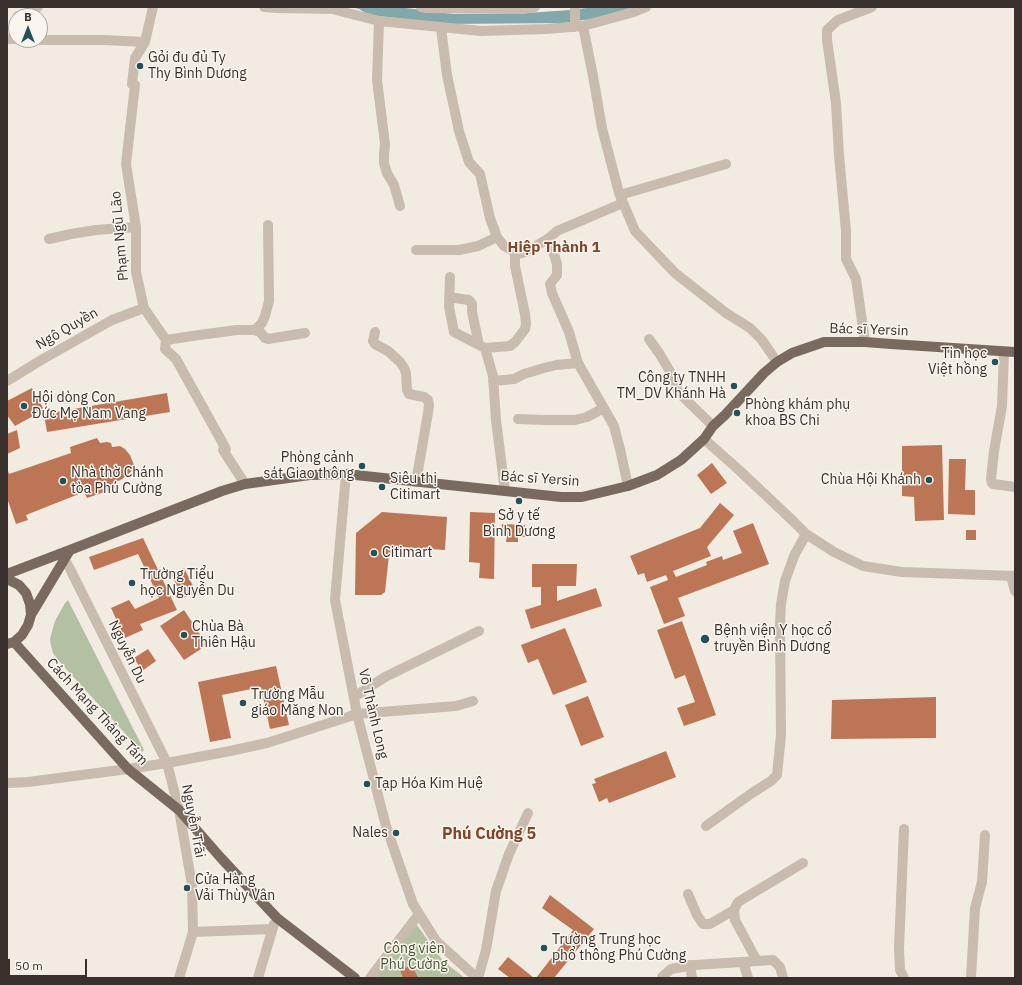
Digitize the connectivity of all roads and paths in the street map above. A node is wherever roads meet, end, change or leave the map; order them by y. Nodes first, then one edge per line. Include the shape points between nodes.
1 (153, 7) edge
2 (264, 7) edge
3 (421, 7) edge
4 (535, 7) edge
5 (575, 7) edge
6 (646, 7) edge
7 (872, 7) edge
8 (474, 8) edge
9 (379, 21) junction
10 (578, 25) junction
11 (441, 28) junction
12 (48, 40) edge
13 (145, 42) junction
14 (726, 164) dead end
15 (622, 199) junction
16 (400, 206) dead end
17 (268, 225) dead end
18 (136, 227) junction
19 (497, 237) junction
20 (549, 238) junction
21 (48, 239) dead end
22 (416, 250) dead end
23 (515, 252) junction
24 (450, 277) dead end
25 (449, 298) junction
26 (144, 308) junction
27 (255, 330) junction
28 (374, 332) dead end
29 (304, 333) dead end
30 (648, 339) dead end
31 (166, 340) junction
32 (865, 342) junction
33 (482, 346) junction
34 (1004, 352) junction
35 (1015, 352) edge
36 (777, 362) junction
37 (578, 363) junction
38 (7, 381) edge
39 (493, 381) junction
40 (604, 408) junction
41 (518, 419) dead end
42 (713, 426) junction
43 (704, 439) junction
44 (346, 474) junction
45 (416, 482) junction
46 (246, 484) junction
47 (628, 486) junction
48 (1015, 487) edge
49 (505, 491) junction
50 (806, 534) junction
51 (65, 555) junction
52 (7, 574) edge
53 (1013, 576) edge
54 (7, 579) edge
55 (1015, 591) edge
56 (31, 615) junction
57 (479, 631) dead end
58 (10, 643) edge
59 (354, 697) junction
60 (473, 701) dead end
61 (357, 714) junction
62 (167, 763) junction
63 (128, 768) junction
64 (7, 783) edge
65 (179, 810) junction
66 (528, 813) dead end
67 (706, 826) dead end
68 (904, 829) dead end
69 (985, 835) dead end
70 (802, 863) dead end
71 (688, 894) dead end
72 (734, 910) junction
73 (419, 914) junction
74 (277, 918) junction
75 (272, 929) junction
76 (193, 932) junction
77 (757, 961) junction
78 (743, 962) junction
79 (690, 965) junction
80 (662, 977) dead end
81 (179, 978) edge
82 (258, 978) edge
83 (355, 978) edge
84 (370, 978) edge
85 (477, 978) edge
86 (692, 978) edge
87 (748, 978) edge
88 (783, 978) edge
89 (904, 978) edge
90 (971, 978) edge

1 - 13 street, Phạm Ngũ Lão
2 - 9 street via 332,9
3 - 8 street
4 - 8 street
5 - 10 street
6 - 10 street
7 - 32 street via 838,20 828,30 836,103 846,259 856,279
9 - 11 street
9 - 16 street via 377,80 385,144 384,163
10 - 11 street via 546,29 481,31
10 - 15 street via 593,76 602,128
11 - 19 street via 447,75 459,132 469,162 480,174
12 - 13 street
13 - 18 street, Phạm Ngũ Lão via 135,58 132,84 135,85 126,164
14 - 15 street
15 - 20 street via 557,231
15 - 36 street via 635,230 674,273 750,328
17 - 27 street via 269,301 262,323
18 - 21 street via 96,230
18 - 26 street, Phạm Ngũ Lão via 136,272
19 - 22 street via 478,246 459,250
19 - 23 street via 504,246
20 - 23 street via 526,252
20 - 37 street via 557,264 557,275 550,284 552,293 569,332
23 - 33 street via 515,266 526,324 510,346
24 - 25 street
25 - 33 street via 454,332
25 - 33 street via 469,300 472,304
26 - 31 street, Phạm Ngũ Lão
26 - 38 street, Ngô Quyền via 112,320
27 - 29 street via 268,339
27 - 31 street via 237,330
28 - 45 street via 375,344 388,351 404,368 407,390 410,394 428,400
30 - 42 street via 674,378 678,392
31 - 46 street, Phạm Ngũ Lão via 165,349 176,359 226,449 223,450
32 - 34 main road, Bác sĩ Yersin
32 - 36 main road, Bác sĩ Yersin via 824,342 792,352
33 - 39 street
34 - 35 main road, Bác sĩ Yersin
34 - 48 street via 1002,406 991,479 993,484
36 - 42 main road, Bác sĩ Yersin
37 - 39 street via 550,366 514,379
37 - 40 street
39 - 49 street
40 - 41 street via 575,420
40 - 47 street via 614,426
42 - 43 main road, Bác sĩ Yersin
43 - 47 main road, Bác sĩ Yersin via 681,460 657,475
43 - 50 street
44 - 45 main road, Bác sĩ Yersin
44 - 46 main road, Bác sĩ Yersin via 310,475
44 - 59 street, Võ Thành Long via 335,600
45 - 49 main road, Bác sĩ Yersin
46 - 51 main road, Bác sĩ Yersin via 222,491
47 - 49 main road, Bác sĩ Yersin via 582,497
50 - 53 street via 863,566 902,572
50 - 67 street via 785,581 781,604 781,735 777,775
51 - 52 main road, Bác sĩ Yersin
51 - 56 main road
51 - 62 street, Nguyễn Du
53 - 55 street
54 - 56 main road via 19,585 26,593
56 - 58 main road via 22,635
57 - 59 street via 385,677
58 - 63 main road, Cách Mạng Tháng Tám
59 - 61 street, Võ Thành Long
60 - 61 street via 456,706
61 - 62 street via 267,743
61 - 73 street, Võ Thành Long via 386,826 413,904
62 - 63 street
62 - 65 street, Nguyễn Trãi
63 - 64 street
63 - 65 main road, Cách Mạng Tháng Tám
65 - 74 main road, Cách Mạng Tháng Tám
65 - 76 street, Nguyễn Trãi via 192,885
66 - 85 street via 509,854 496,891 486,950
68 - 89 street via 899,948 900,970
69 - 90 street via 982,882 975,908
70 - 72 street via 738,902
71 - 72 street via 703,924 710,924
72 - 77 street via 735,920
73 - 84 street
73 - 85 street, Võ Thành Long via 436,941
74 - 75 street
74 - 83 main road, Cách Mạng Tháng Tám
75 - 76 street
75 - 82 street
76 - 81 street, Nguyễn Trãi
77 - 78 street
77 - 88 street via 773,960 780,967
78 - 79 street
78 - 87 street
79 - 80 street via 671,969
79 - 86 street

